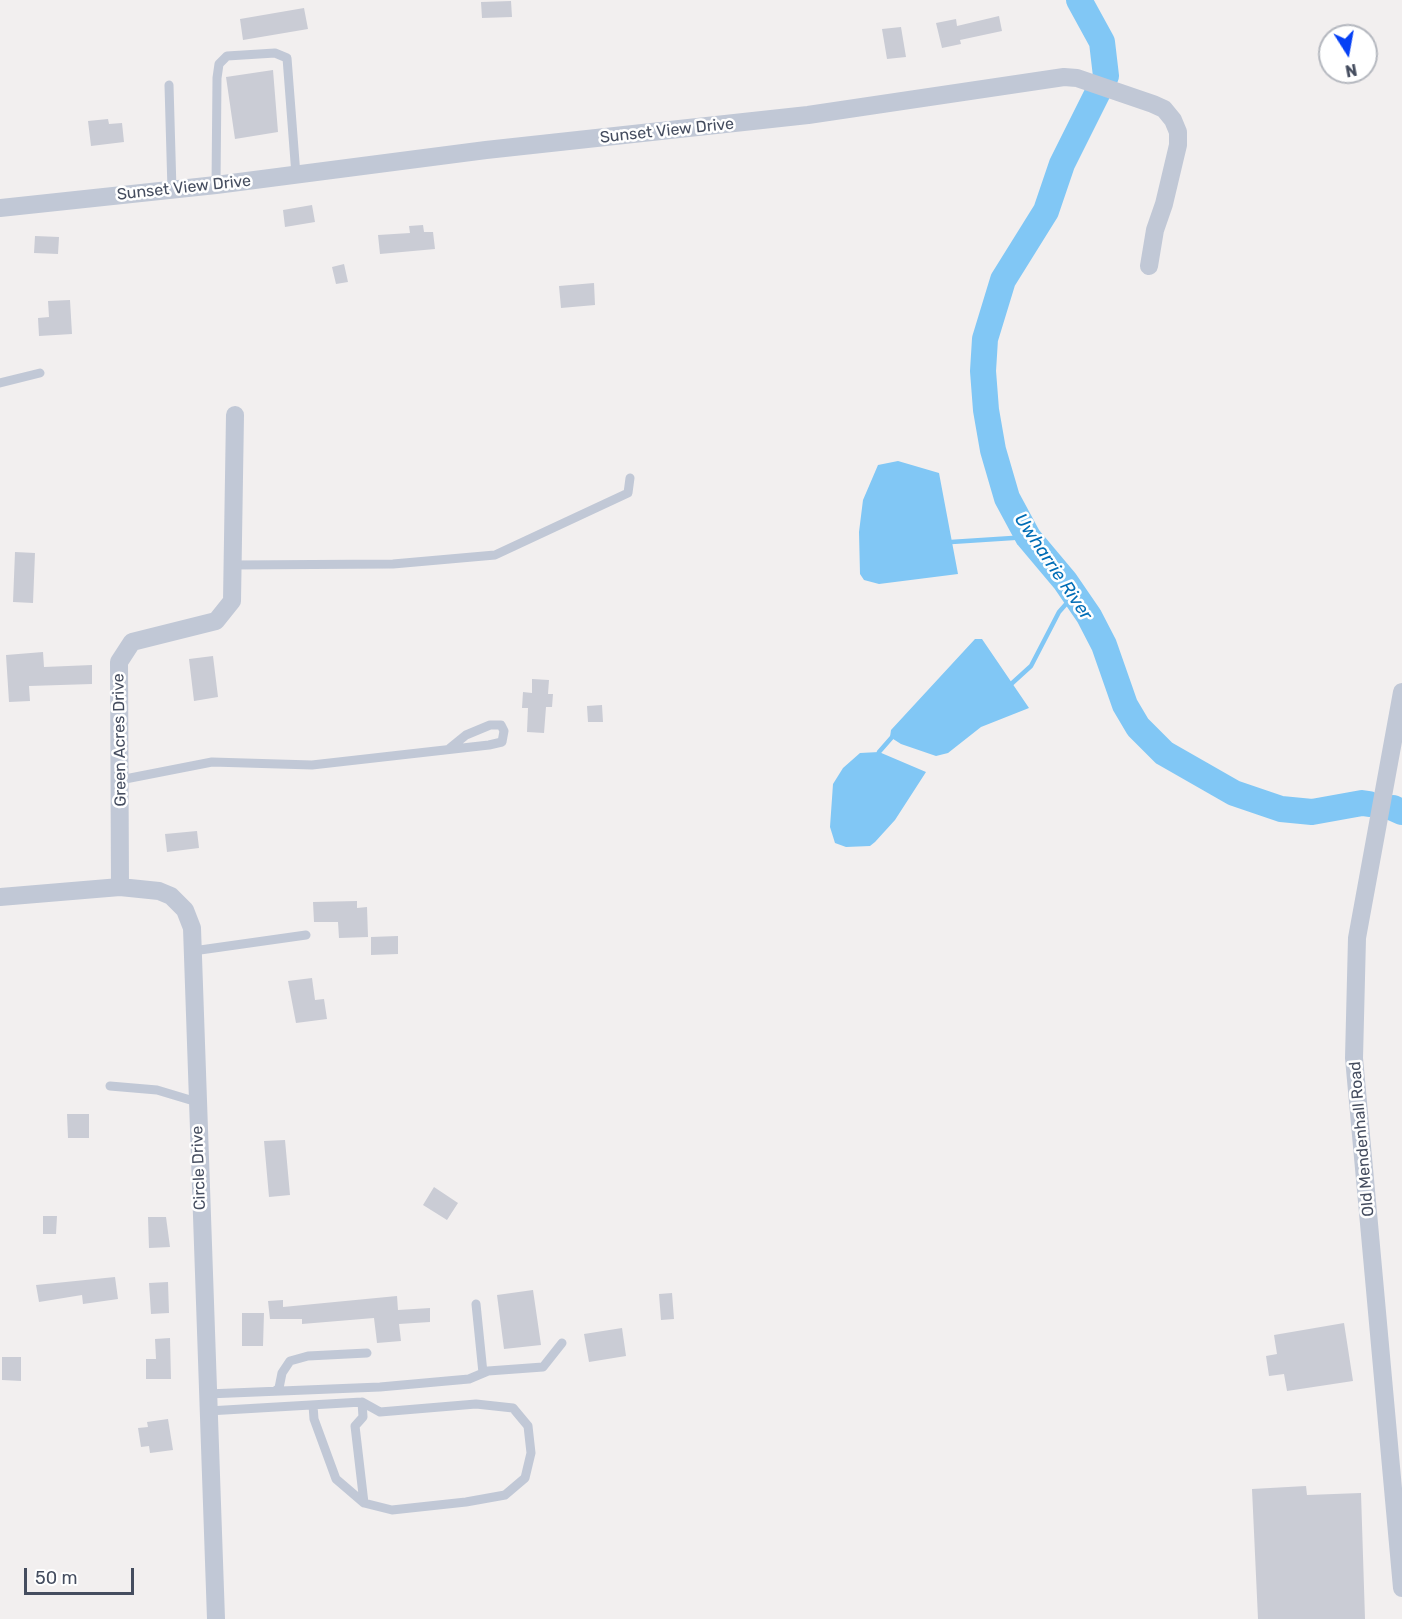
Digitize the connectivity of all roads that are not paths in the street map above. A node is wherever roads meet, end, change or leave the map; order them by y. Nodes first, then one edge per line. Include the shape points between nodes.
1 (169, 85) dead end
2 (296, 175) junction
3 (216, 185) junction
4 (172, 190) junction
5 (0, 208) edge
6 (1149, 266) dead end
7 (40, 373) dead end
8 (0, 383) edge
9 (235, 415) dead end
10 (630, 478) dead end
11 (232, 565) junction
12 (1402, 692) edge
13 (450, 748) junction
14 (120, 780) junction
15 (120, 887) junction
16 (0, 897) edge
17 (306, 935) dead end
18 (193, 951) junction
19 (110, 1086) dead end
20 (197, 1102) junction
21 (476, 1304) dead end
22 (562, 1343) dead end
23 (367, 1353) dead end
24 (483, 1373) junction
25 (275, 1391) junction
26 (207, 1402) junction
27 (362, 1402) junction
28 (313, 1405) junction
29 (364, 1503) junction
30 (1402, 1588) edge
31 (216, 1619) edge

1 - 4 lane
2 - 3 street, Sunset View Drive
2 - 3 lane via 287,58 275,53 227,56 219,64 217,78
2 - 6 street, Sunset View Drive via 874,107 1064,77 1112,89 1164,109 1178,132
3 - 4 street, Sunset View Drive
4 - 5 street, Sunset View Drive
7 - 8 lane
9 - 11 street, Green Acres Drive
10 - 11 lane via 628,493 495,555 393,564
11 - 14 street, Green Acres Drive via 232,602 216,621 132,642 119,662
12 - 30 street, Old Mendenhall Road via 1357,938 1354,1058
13 - 13 lane via 502,742 504,731 501,724 490,725 466,735
13 - 14 lane via 312,765 212,762
14 - 15 street, Green Acres Drive
15 - 16 street, Circle Drive
15 - 18 street, Circle Drive via 171,896 185,910 192,928
17 - 18 lane
18 - 20 street, Circle Drive
19 - 20 lane via 157,1090
20 - 26 street, Circle Drive
21 - 24 lane
22 - 24 lane via 543,1367
23 - 25 lane via 308,1356 290,1361
24 - 25 lane via 469,1379 380,1387
25 - 26 lane
26 - 28 lane
26 - 31 street, Circle Drive
27 - 28 lane
27 - 29 lane via 363,1417 355,1426
27 - 29 lane via 380,1412 477,1404 513,1408 528,1426 531,1453 525,1478 505,1495 392,1510
28 - 29 lane via 314,1419 336,1479

